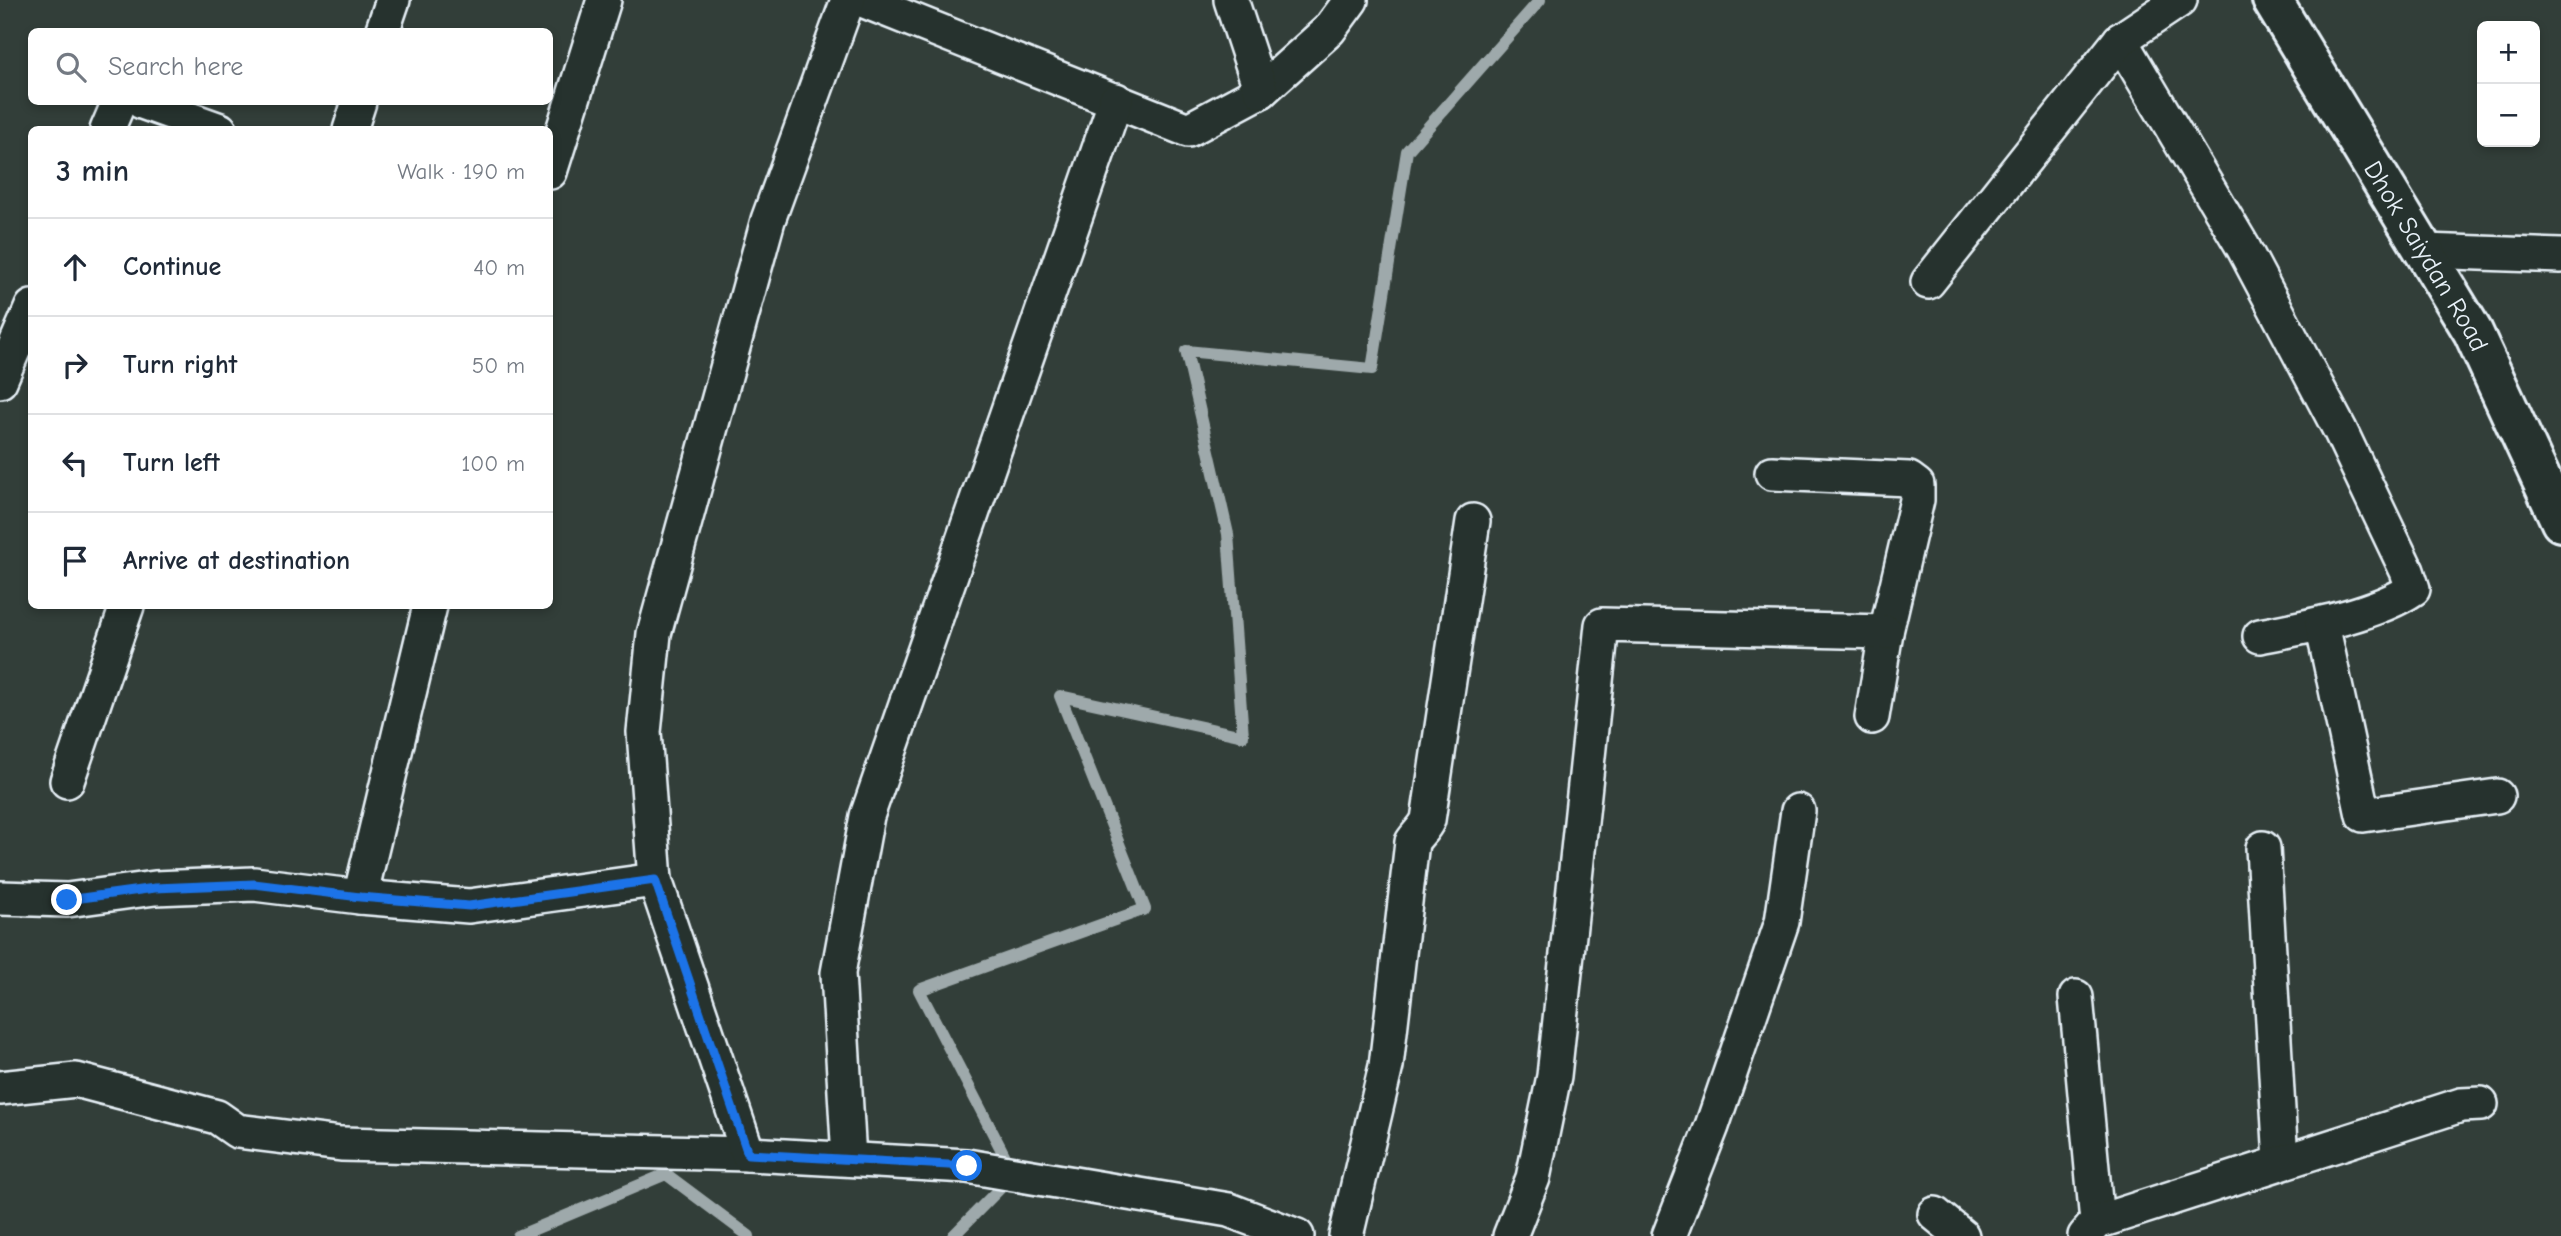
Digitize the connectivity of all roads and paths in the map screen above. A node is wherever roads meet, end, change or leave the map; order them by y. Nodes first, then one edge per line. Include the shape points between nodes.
1 (393, 0) edge
2 (604, 0) edge
3 (848, 0) edge
4 (862, 0) edge
5 (1231, 0) edge
6 (1351, 0) edge
7 (2180, 0) edge
8 (2272, 0) edge
9 (383, 28) edge
10 (2120, 40) junction
11 (1261, 91) junction
12 (1116, 100) junction
13 (118, 105) edge
14 (150, 105) edge
15 (358, 105) edge
16 (109, 126) edge
17 (209, 126) edge
18 (351, 126) edge
19 (553, 162) edge
20 (2424, 251) junction
21 (2561, 256) edge
22 (1928, 282) dead end
23 (28, 316) edge
24 (0, 381) edge
25 (1772, 473) dead end
26 (1473, 521) dead end
27 (2561, 522) edge
28 (126, 609) edge
29 (429, 609) edge
30 (2322, 624) junction
31 (1886, 632) junction
32 (2260, 636) dead end
33 (1872, 717) dead end
34 (67, 781) dead end
35 (2497, 796) dead end
36 (1798, 811) dead end
37 (2263, 848) dead end
38 (655, 880) junction
39 (360, 897) junction
40 (0, 898) edge
41 (2076, 998) dead end
42 (0, 1088) edge
43 (2481, 1104) dead end
44 (748, 1154) junction
45 (849, 1159) junction
46 (2281, 1162) junction
47 (1935, 1214) dead end
48 (2091, 1229) edge
49 (1297, 1236) edge
50 (1346, 1236) edge
51 (1510, 1236) edge
52 (1669, 1236) edge
53 (1962, 1236) edge

1 - 9 street
2 - 19 street
3 - 38 street via 768,220 654,634 644,732
4 - 12 street
5 - 11 street
6 - 11 street via 1329,30
7 - 10 street
8 - 20 street, Dhok Saiydan Road
10 - 22 street
10 - 30 street via 2243,247 2340,430 2407,571 2413,589 2399,598
11 - 12 street via 1188,130
12 - 45 street via 867,816 838,973
13 - 16 street
14 - 17 street
15 - 18 street
20 - 21 street
20 - 27 street, Dhok Saiydan Road via 2473,332
23 - 24 street
25 - 31 street via 1909,479 1917,485
26 - 50 street via 1428,820 1412,842 1386,1066
28 - 34 street
29 - 39 street
30 - 32 street
30 - 35 street via 2363,816
31 - 33 street
31 - 51 street via 1602,625 1554,1076 1533,1178
36 - 52 street via 1782,922
37 - 46 street
38 - 39 street via 469,906
38 - 44 street
39 - 40 street via 254,884 155,888 67,900
41 - 48 street
42 - 44 street via 76,1080 217,1117 237,1132 341,1144
43 - 46 street via 2461,1105
44 - 45 street
45 - 49 street via 967,1166 1063,1181 1229,1210
46 - 48 street
47 - 53 street

